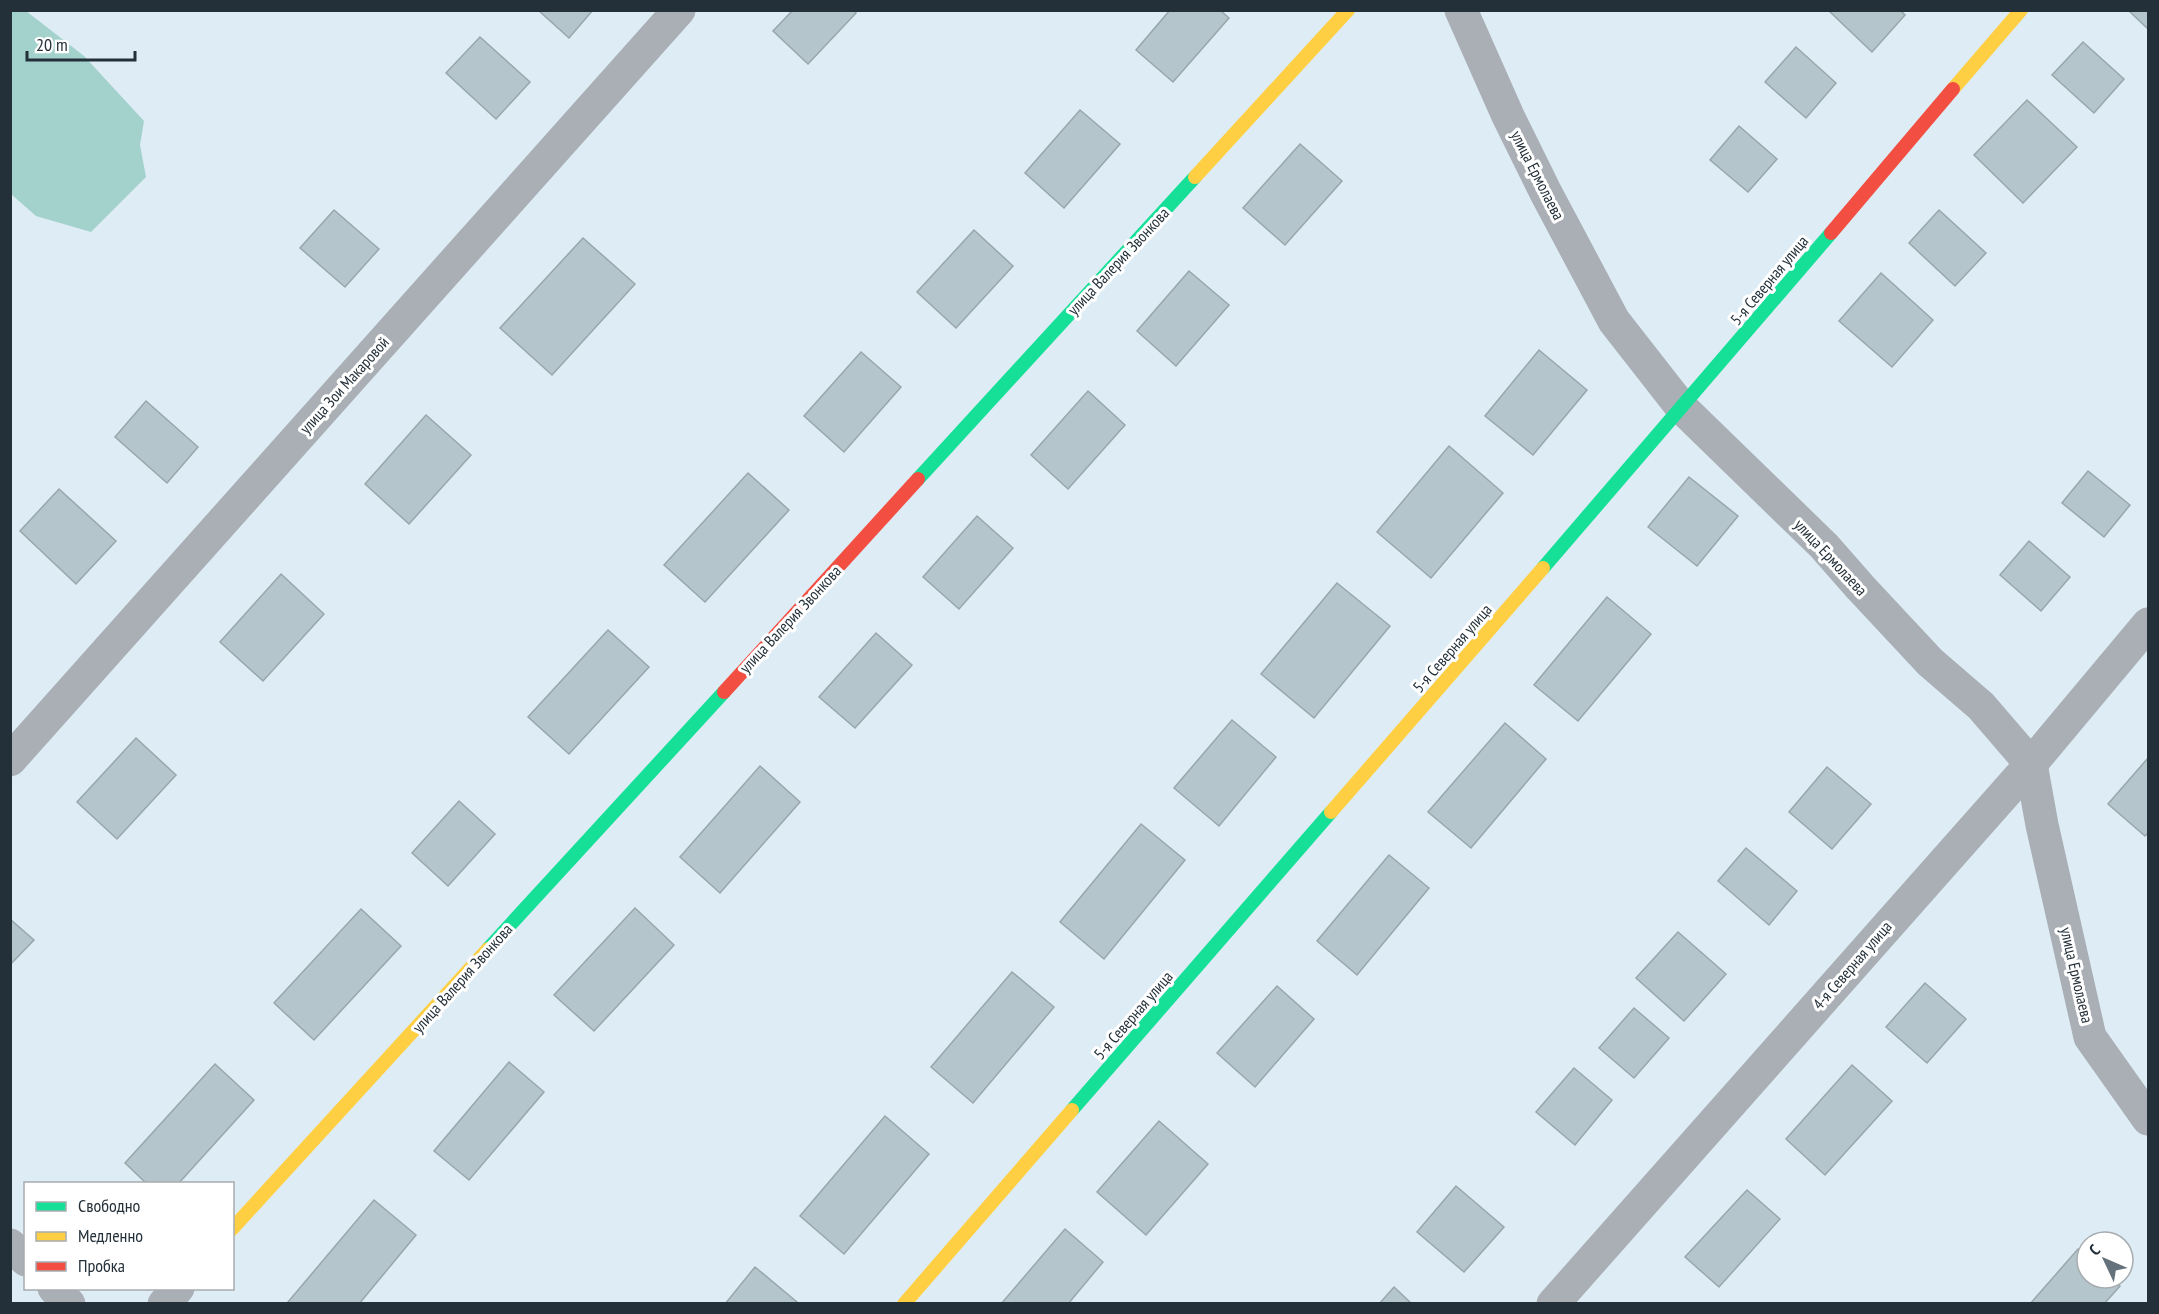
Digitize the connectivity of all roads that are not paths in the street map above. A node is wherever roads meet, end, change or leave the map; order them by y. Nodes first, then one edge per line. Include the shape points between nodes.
1 (679, 10) edge
2 (1348, 10) edge
3 (1461, 10) edge
4 (2021, 10) edge
5 (1682, 408) junction
6 (2148, 624) edge
7 (10, 759) edge
8 (2031, 764) junction
9 (2148, 1119) edge
10 (234, 1227) edge
11 (10, 1245) edge
12 (24, 1258) edge
13 (56, 1290) edge
14 (176, 1290) edge
15 (69, 1304) edge
16 (164, 1304) edge
17 (904, 1304) edge
18 (1553, 1304) edge

1 - 7 street, улица Зои Макаровой
2 - 10 street, улица Валерия Звонкова
3 - 5 street, улица Ермолаева via 1508,116 1614,321
4 - 5 street, 5-я Северная улица
5 - 8 street, улица Ермолаева via 1824,546 1930,662 1981,706
5 - 17 street, 5-я Северная улица
6 - 8 street, 4-я Северная улица
8 - 9 street, улица Ермолаева via 2090,1037
8 - 18 street, 4-я Северная улица
11 - 12 street
13 - 15 street
14 - 16 street

